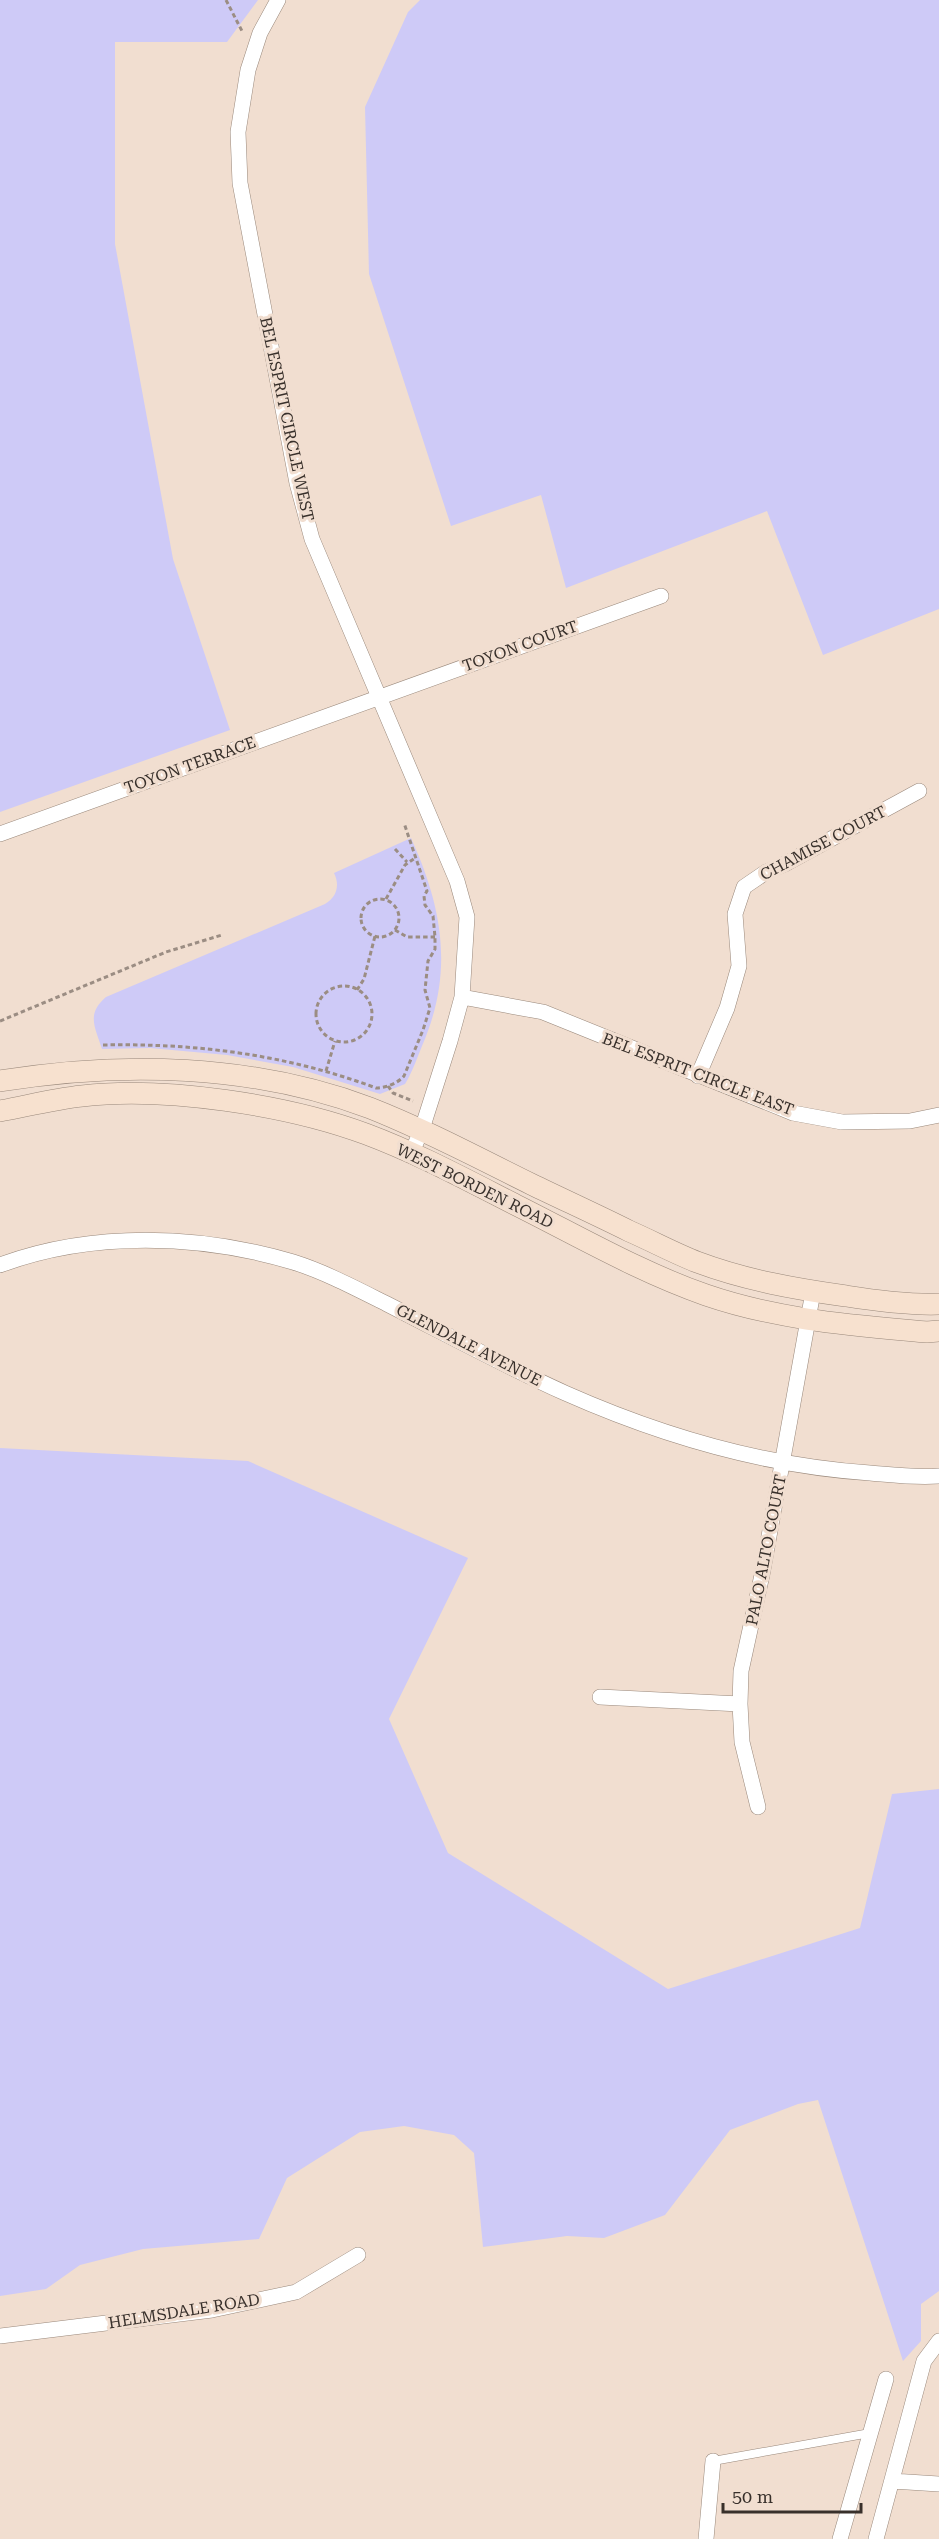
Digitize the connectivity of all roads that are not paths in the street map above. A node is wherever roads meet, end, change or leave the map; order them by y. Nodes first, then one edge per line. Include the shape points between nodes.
1 (278, 0) edge
2 (661, 596) dead end
3 (379, 696) junction
4 (919, 791) dead end
5 (0, 834) edge
6 (462, 997) junction
7 (699, 1076) junction
8 (0, 1081) edge
9 (0, 1112) edge
10 (939, 1115) edge
11 (422, 1129) junction
12 (411, 1154) junction
13 (0, 1265) edge
14 (813, 1292) junction
15 (939, 1304) edge
16 (808, 1321) junction
17 (939, 1331) edge
18 (782, 1464) junction
19 (939, 1476) edge
20 (600, 1697) dead end
21 (740, 1704) junction
22 (758, 1808) dead end
23 (358, 2254) dead end
24 (0, 2336) edge
25 (939, 2341) edge
26 (886, 2379) dead end
27 (870, 2433) junction
28 (713, 2461) joint
29 (892, 2481) junction
30 (939, 2484) edge
31 (706, 2539) edge
32 (840, 2539) edge
33 (876, 2539) edge

1 - 3 street, BEL ESPRIT CIRCLE WEST via 258,38 248,70 238,132 240,183 312,539
2 - 3 street, TOYON COURT
3 - 5 street, TOYON TERRACE
3 - 6 street, BEL ESPRIT CIRCLE WEST via 457,881 467,917
4 - 7 street, CHAMISE COURT via 744,887 735,914 740,966
6 - 7 street, BEL ESPRIT CIRCLE EAST via 543,1012
6 - 11 street, BEL ESPRIT CIRCLE WEST
7 - 10 street, BEL ESPRIT CIRCLE EAST via 793,1113 842,1122 910,1121
8 - 11 main road, WEST BORDEN ROAD via 105,1068 164,1068 235,1076 329,1095
9 - 12 main road, WEST BORDEN ROAD via 82,1096 165,1095 320,1119
11 - 12 street, BEL ESPRIT CIRCLE WEST
11 - 14 main road, WEST BORDEN ROAD via 695,1261 734,1275
12 - 16 main road, WEST BORDEN ROAD via 705,1295
13 - 18 street, GLENDALE AVENUE via 43,1253 127,1240 185,1241 294,1262 630,1421
14 - 15 main road, WEST BORDEN ROAD via 911,1305
14 - 16 street, PALO ALTO COURT
16 - 17 main road, WEST BORDEN ROAD
16 - 18 street, PALO ALTO COURT
18 - 19 street, GLENDALE AVENUE via 832,1471
18 - 21 street, PALO ALTO COURT via 741,1671
20 - 21 street
21 - 22 street, PALO ALTO COURT via 742,1742
23 - 24 street, HELMSDALE ROAD via 296,2292 212,2310
25 - 29 street via 924,2361
26 - 27 street
27 - 28 lane
27 - 32 street
28 - 31 street
29 - 30 street
29 - 33 street

